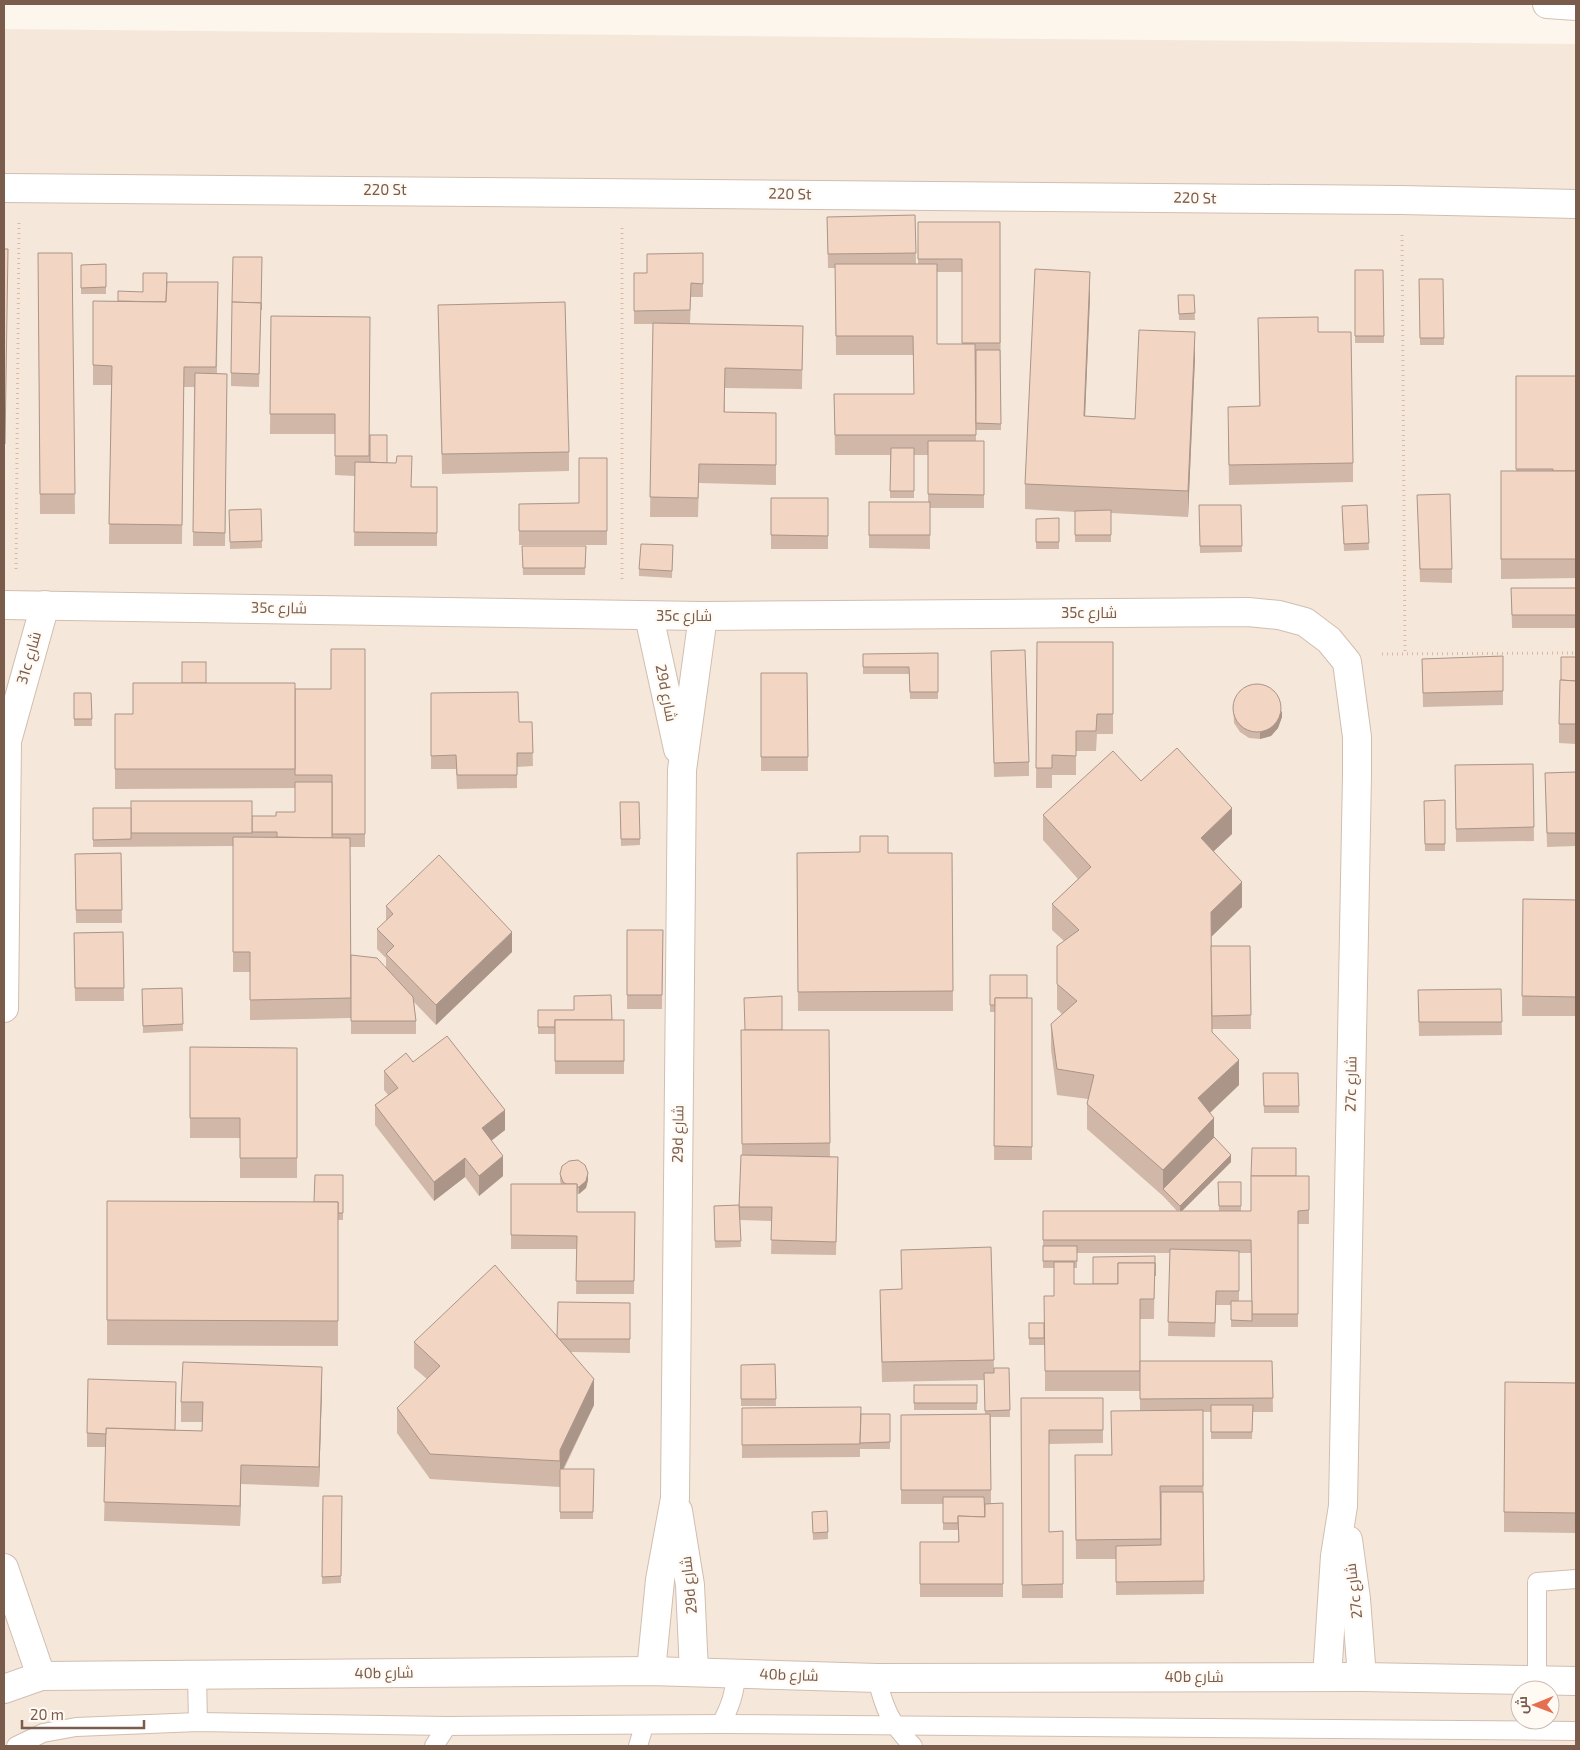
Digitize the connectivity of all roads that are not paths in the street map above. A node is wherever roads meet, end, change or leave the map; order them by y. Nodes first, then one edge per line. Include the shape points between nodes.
1 (1547, 4) edge
2 (1576, 6) edge
3 (12, 188) edge
4 (1576, 204) edge
5 (10, 605) edge
6 (45, 605) junction
7 (649, 616) junction
8 (703, 616) junction
9 (1347, 662) joint
10 (5, 734) edge
11 (682, 770) junction
12 (4, 1008) edge
13 (675, 1498) junction
14 (1343, 1506) junction
15 (4, 1568) edge
16 (1576, 1579) edge
17 (651, 1671) junction
18 (694, 1672) junction
19 (736, 1674) junction
20 (41, 1676) junction
21 (197, 1676) junction
22 (1327, 1677) junction
23 (1362, 1677) junction
24 (877, 1678) junction
25 (1537, 1680) joint
26 (1560, 1681) edge
27 (1576, 1681) edge
28 (4, 1689) edge
29 (198, 1722) junction
30 (721, 1724) junction
31 (447, 1726) junction
32 (644, 1726) junction
33 (894, 1727) junction
34 (1576, 1731) edge
35 (16, 1746) edge
36 (434, 1746) edge
37 (638, 1746) edge
38 (913, 1746) edge

1 - 2 street
3 - 4 street, 220 St
5 - 6 street, 35c شارع
6 - 7 street, 35c شارع
6 - 10 street, 31c شارع
7 - 8 street, 35c شارع
7 - 11 street, 29d شارع
8 - 9 street, 35c شارع via 1248,612 1306,622 1329,640
8 - 11 street, 29d شارع
9 - 14 street, 27c شارع via 1357,737 1357,775
10 - 12 street, 31c شارع
11 - 13 street, 29d شارع
13 - 17 street, 29d شارع via 659,1588
13 - 18 street, 29d شارع via 689,1575
14 - 22 street, 27c شارع via 1335,1556
14 - 23 street, 27c شارع via 1356,1599
15 - 20 street
16 - 25 lane via 1537,1582
17 - 18 street, 40b شارع
17 - 21 street, 40b شارع
18 - 19 street, 40b شارع
19 - 24 street, 40b شارع
19 - 30 lane via 730,1708
20 - 21 street, 40b شارع
20 - 28 street, 40b شارع
21 - 29 lane
22 - 23 street, 40b شارع
22 - 24 street, 40b شارع
23 - 25 street, 40b شارع
24 - 33 lane
26 - 27 street, 40b شارع
29 - 31 lane
29 - 35 lane via 76,1727 43,1733
30 - 32 lane
30 - 33 lane
31 - 32 lane
31 - 36 lane
32 - 37 lane
33 - 34 lane
33 - 38 lane

